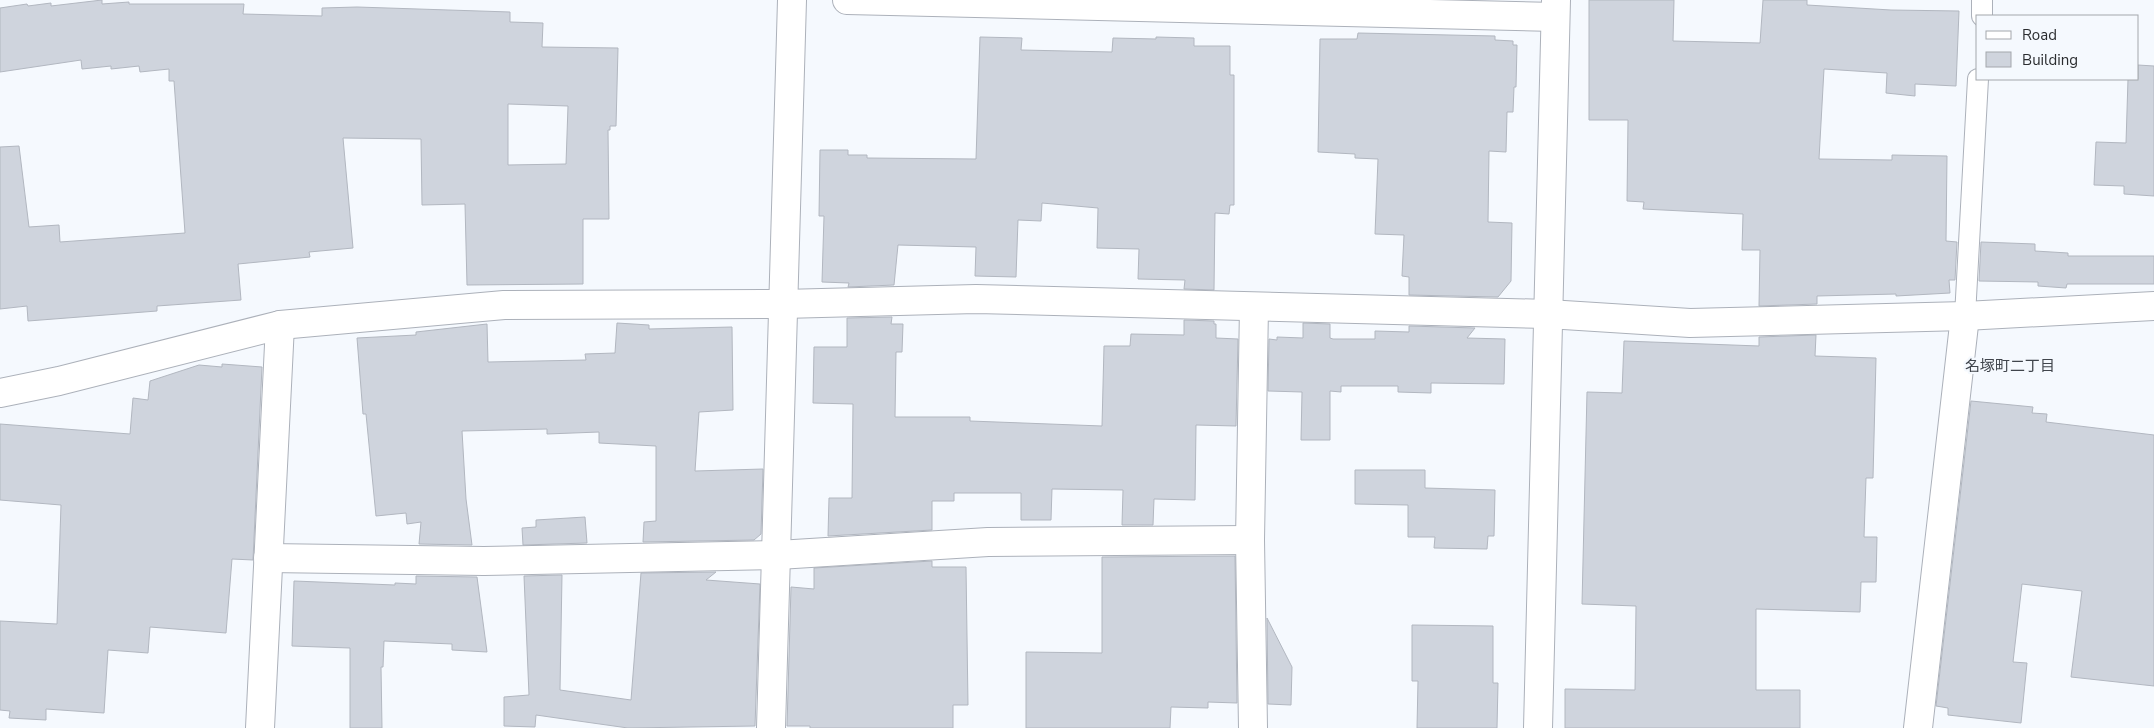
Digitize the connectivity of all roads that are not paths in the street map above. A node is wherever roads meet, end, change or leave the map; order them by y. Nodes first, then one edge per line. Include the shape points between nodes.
1 (792, 0) edge
2 (847, 0) edge
3 (1982, 0) edge
4 (1556, 9) edge
5 (1982, 15) edge
6 (1978, 80) edge
7 (783, 304) junction
8 (2154, 306) edge
9 (1254, 307) junction
10 (1548, 314) junction
11 (1965, 316) junction
12 (280, 326) junction
13 (0, 393) edge
14 (1250, 540) junction
15 (778, 555) junction
16 (268, 558) junction
17 (260, 728) edge
18 (772, 728) edge
19 (1253, 728) edge
20 (1538, 728) edge
21 (1918, 728) edge

1 - 7 street
2 - 4 street
3 - 5 lane
4 - 10 street
6 - 11 lane
7 - 9 street via 976,299
7 - 12 street via 504,305
7 - 15 street
8 - 11 street
9 - 10 street
9 - 14 street
10 - 11 street via 1690,323
10 - 20 street
11 - 21 street
12 - 13 street
12 - 16 street
14 - 15 street via 988,542
14 - 19 street
15 - 16 street via 484,560
15 - 18 street
16 - 17 street

